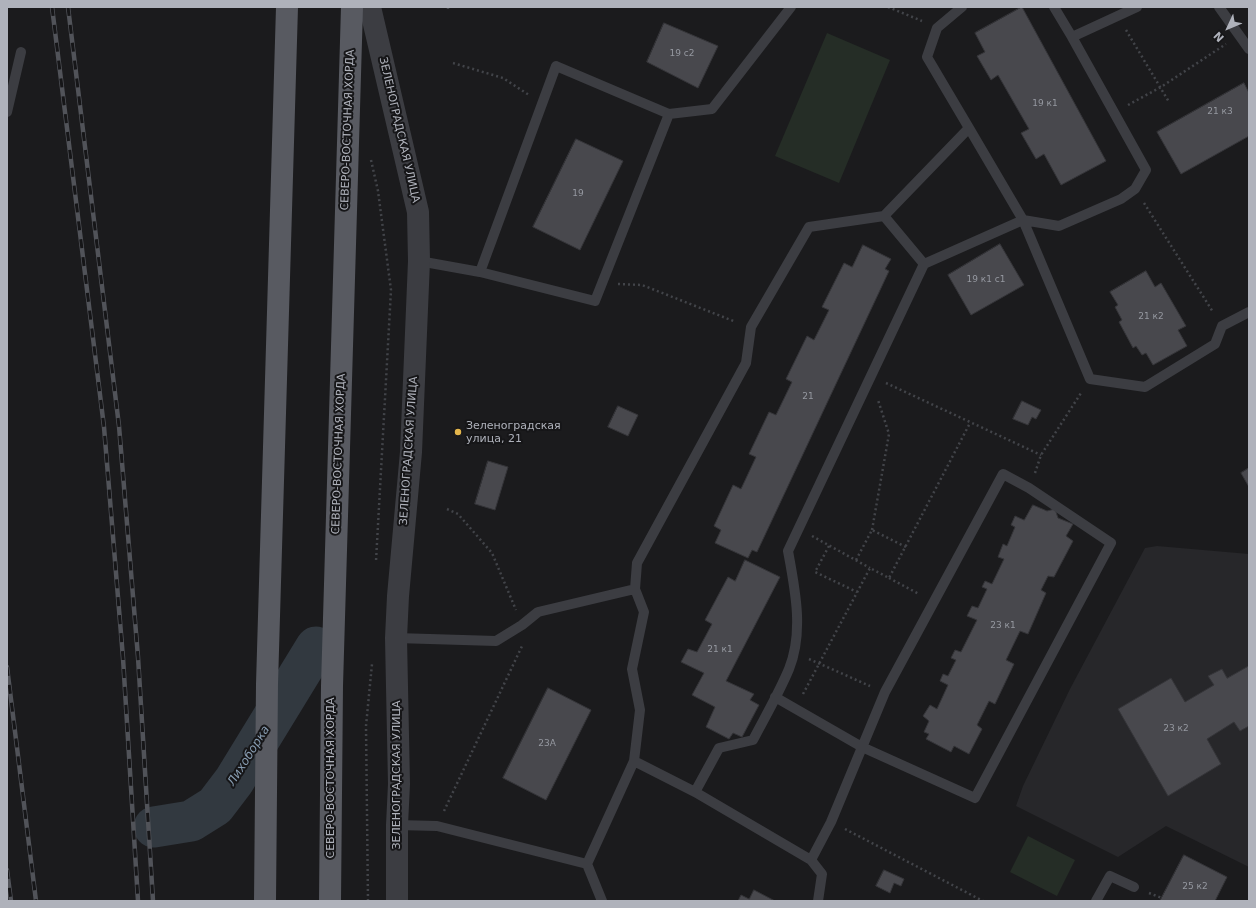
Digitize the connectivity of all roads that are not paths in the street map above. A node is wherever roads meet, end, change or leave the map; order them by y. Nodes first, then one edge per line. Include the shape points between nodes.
1 (287, 7) edge
2 (352, 7) edge
3 (370, 7) edge
4 (791, 7) edge
5 (962, 7) edge
6 (1054, 7) edge
7 (1137, 7) edge
8 (1219, 7) edge
9 (1072, 37) junction
10 (1249, 49) edge
11 (21, 52) dead end
12 (7, 112) edge
13 (669, 114) junction
14 (969, 128) junction
15 (884, 216) junction
16 (1023, 220) junction
17 (419, 261) junction
18 (924, 264) junction
19 (480, 272) junction
20 (1249, 312) edge
21 (635, 589) junction
22 (396, 638) junction
23 (775, 697) junction
24 (862, 747) junction
25 (634, 761) junction
26 (695, 792) junction
27 (396, 825) junction
28 (811, 860) junction
29 (587, 864) junction
30 (1134, 887) dead end
31 (265, 901) edge
32 (330, 901) edge
33 (396, 901) edge
34 (602, 901) edge
35 (818, 901) edge
36 (1096, 901) edge

1 - 31 main road via 267,684
2 - 32 main road, СЕВЕРО-ВОСТОЧНАЯ ХОРДА, bridge via 332,686
3 - 17 street, ЗЕЛЕНОГРАДСКАЯ УЛИЦА via 418,212
4 - 13 lane via 712,109
5 - 14 lane via 937,28 927,57
6 - 9 lane
7 - 9 lane
8 - 10 lane
9 - 16 lane via 1146,170 1135,189 1121,199 1059,226
11 - 12 lane
13 - 19 lane via 596,301
13 - 19 lane via 556,66
14 - 15 lane
14 - 16 lane
15 - 18 lane
15 - 21 lane via 809,227 751,327 746,363 637,563
16 - 18 lane
16 - 20 lane via 1090,379 1145,387 1215,344 1222,326
17 - 19 lane
17 - 22 street, ЗЕЛЕНОГРАДСКАЯ УЛИЦА via 411,452
18 - 23 lane via 788,551 796,595 796,642 789,668
21 - 22 lane via 538,612 496,641
21 - 25 lane via 644,612 632,669 640,710
22 - 27 street, ЗЕЛЕНОГРАДСКАЯ УЛИЦА via 399,784
23 - 24 lane
23 - 26 lane via 753,740 719,748
24 - 24 lane via 975,798 1111,543 1030,488 1003,474 885,692
24 - 28 lane
25 - 26 lane
25 - 29 lane
26 - 28 lane
27 - 29 lane via 436,826
27 - 33 street, ЗЕЛЕНОГРАДСКАЯ УЛИЦА
28 - 35 lane via 822,874
29 - 34 lane
30 - 36 lane via 1110,876

